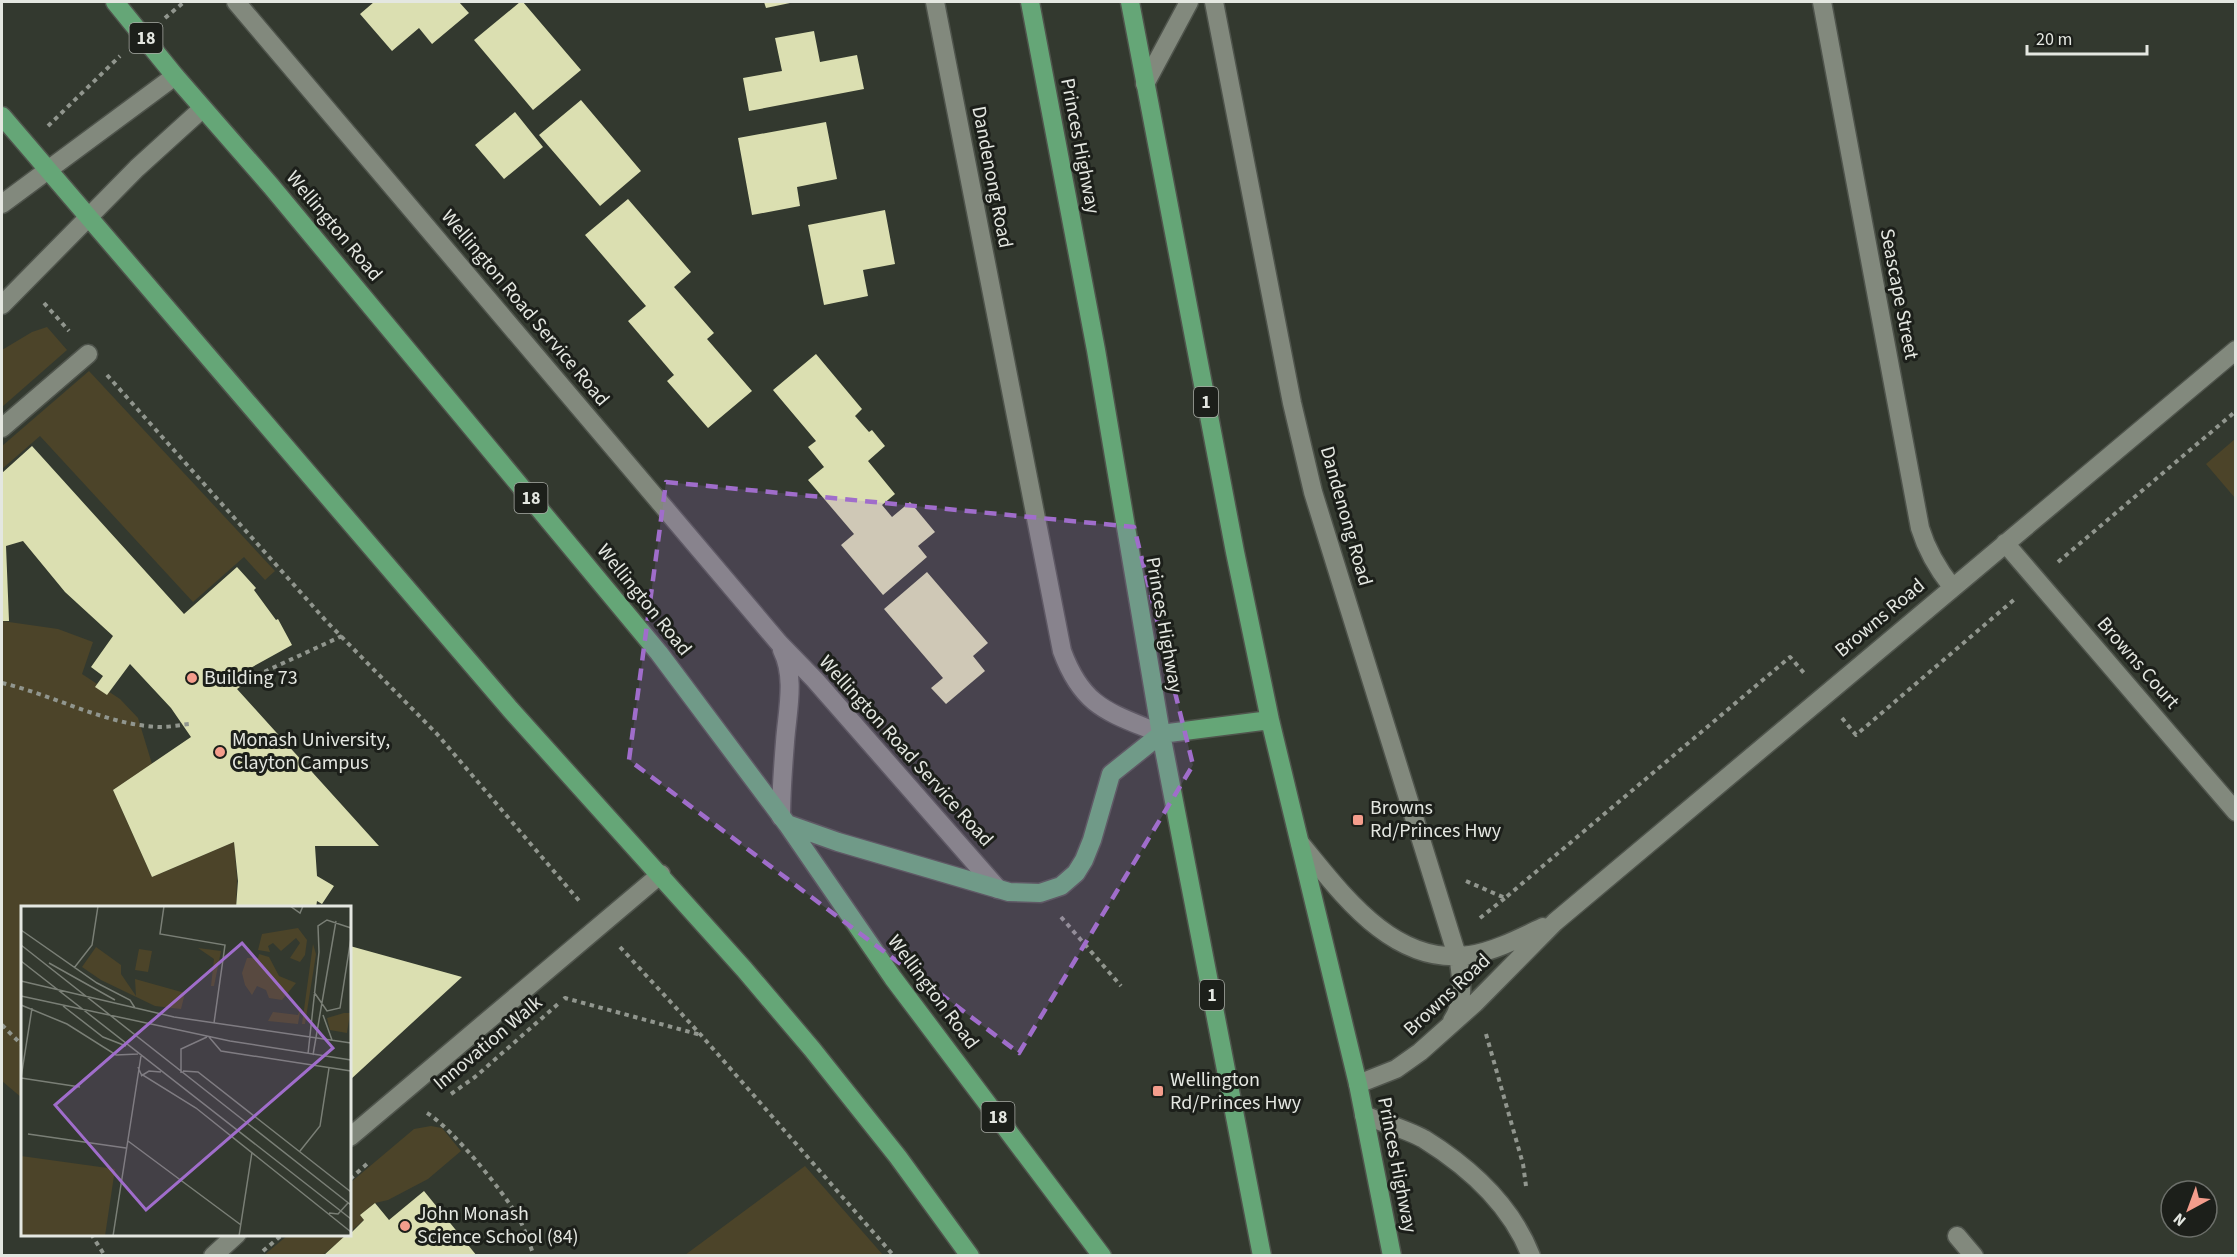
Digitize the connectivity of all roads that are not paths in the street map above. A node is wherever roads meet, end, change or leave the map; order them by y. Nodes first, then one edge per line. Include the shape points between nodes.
1 (115, 2) edge
2 (236, 2) edge
3 (935, 2) edge
4 (1030, 2) edge
5 (1130, 2) edge
6 (1189, 2) edge
7 (1214, 2) edge
8 (1822, 2) edge
9 (175, 76) junction
10 (1145, 84) junction
11 (202, 109) junction
12 (2, 116) edge
13 (46, 170) junction
14 (2, 204) edge
15 (88, 218) junction
16 (2, 305) edge
17 (2235, 350) edge
18 (88, 354) road end
19 (2, 428) edge
20 (2005, 543) junction
21 (1952, 587) junction
22 (779, 643) junction
23 (1270, 720) junction
24 (1161, 734) junction
25 (2235, 812) edge
26 (784, 820) junction
27 (1300, 843) junction
28 (661, 874) junction
29 (998, 889) junction
30 (1555, 921) junction
31 (1457, 956) junction
32 (1445, 1030) junction
33 (1358, 1084) junction
34 (1364, 1115) junction
35 (351, 1131) edge
36 (1387, 1226) junction
37 (235, 1236) edge
38 (1957, 1236) dead end
39 (213, 1256) edge
40 (970, 1256) edge
41 (1102, 1256) edge
42 (1262, 1256) edge
43 (1392, 1256) edge
44 (1407, 1256) edge
45 (1531, 1256) edge
46 (1974, 1256) edge

1 - 9 highway, Wellington Road / 18
2 - 22 street, Wellington Road Service Road
3 - 24 street, Dandenong Road via 1062,651 1073,677 1097,705
4 - 24 highway, Princes Highway / 1 via 1096,350
5 - 10 highway, 1
6 - 10 street
7 - 31 street, Dandenong Road via 1313,492
8 - 21 street, Seascape Street via 1920,528 1926,549
9 - 11 highway, Wellington Road / 18
9 - 13 street
10 - 23 highway, 1
11 - 15 street
11 - 26 highway, Wellington Road / 18 via 271,186 659,653
12 - 13 highway
13 - 14 street
13 - 15 highway
15 - 16 street
15 - 28 highway via 510,709
17 - 20 street, Browns Road
18 - 19 street
20 - 21 street, Browns Road
20 - 25 street, Browns Court
21 - 30 street, Browns Road
22 - 26 street, Wellington Road Service Road via 790,685 782,770
22 - 29 street, Wellington Road Service Road
23 - 24 highway
23 - 27 highway, 1
24 - 29 highway via 1111,774 1088,853 1070,879 1040,893
24 - 42 highway, Princes Highway / 1
26 - 29 highway via 838,843
26 - 41 highway, Wellington Road / 18 via 893,978
27 - 31 street, Browns Road via 1384,933 1419,950
27 - 33 highway, 1
28 - 35 street
28 - 40 highway via 819,1058 898,1156
30 - 31 street, Browns Road via 1482,952
30 - 32 street, Browns Road
31 - 32 street, Dandenong Road via 1460,1004
32 - 33 street, Browns Road via 1402,1065
33 - 34 highway, Princes Highway / 1
34 - 36 highway, Princes Highway / 1
34 - 45 street via 1422,1138 1474,1176 1506,1210
36 - 43 highway, Princes Highway / 1
36 - 44 highway
37 - 39 street
38 - 46 street

